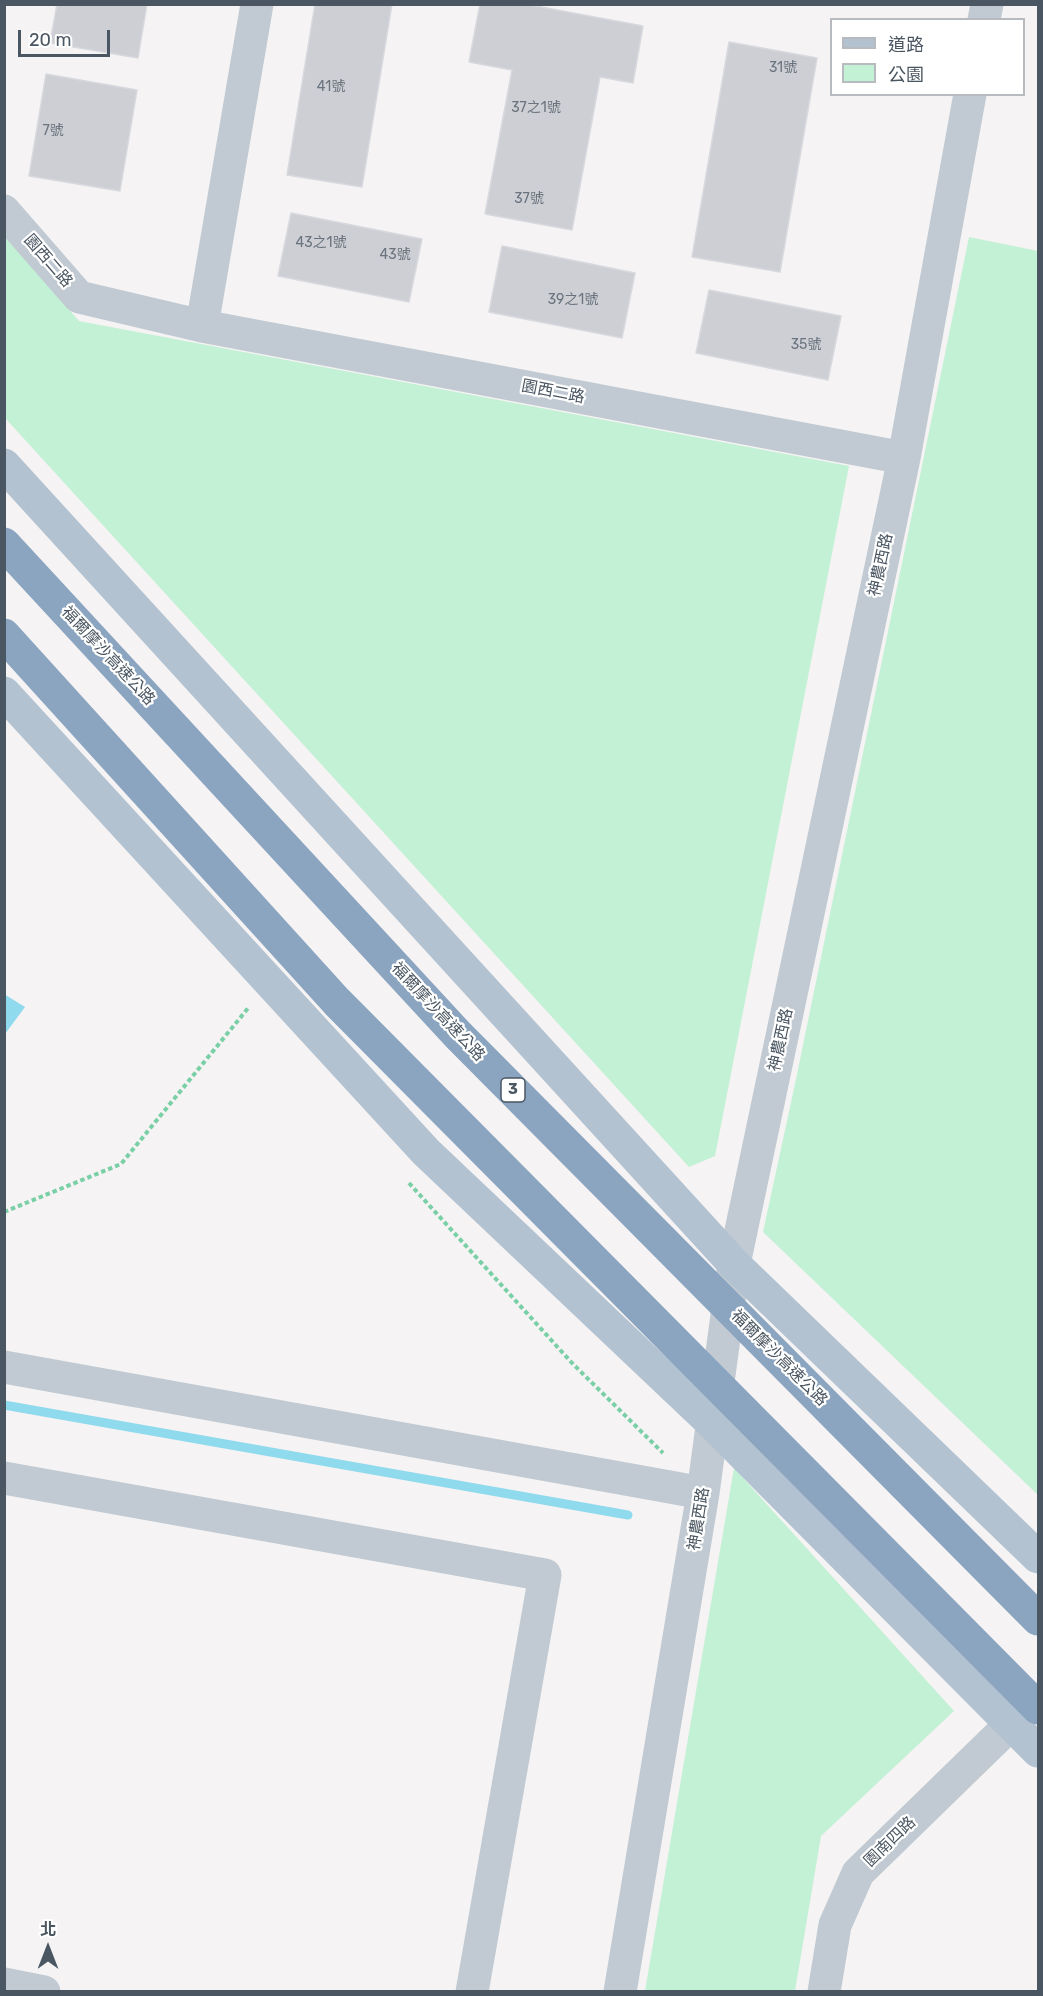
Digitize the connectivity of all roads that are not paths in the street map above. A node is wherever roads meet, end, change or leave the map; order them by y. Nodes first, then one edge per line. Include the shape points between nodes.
1 (257, 4) edge
2 (970, 96) edge
3 (4, 211) edge
4 (202, 326) junction
5 (904, 458) junction
6 (4, 465) edge
7 (4, 544) edge
8 (4, 635) edge
9 (4, 693) edge
10 (734, 1264) junction
11 (4, 1367) edge
12 (711, 1422) junction
13 (4, 1478) edge
14 (703, 1493) junction
15 (1038, 1557) edge
16 (1038, 1619) edge
17 (1025, 1716) edge
18 (1038, 1751) edge
19 (4, 1984) edge
20 (44, 1992) edge
21 (472, 1992) edge
22 (620, 1992) edge
23 (824, 1992) edge

1 - 4 street
2 - 5 street, 神農西路
3 - 4 street, 園西二路 via 79,297
4 - 5 street, 園西二路
5 - 10 street, 神農西路
6 - 10 main road
7 - 16 highway, 福爾摩沙高速公路 / 3 via 458,1035
8 - 17 highway via 337,1002
9 - 12 main road via 426,1152
10 - 12 street, 神農西路
10 - 15 main road
11 - 14 street
12 - 14 street, 神農西路
12 - 17 main road
13 - 21 street via 545,1575
14 - 22 street, 神農西路
17 - 18 main road
17 - 23 street, 園南四路 via 858,1873 835,1926
19 - 20 street

